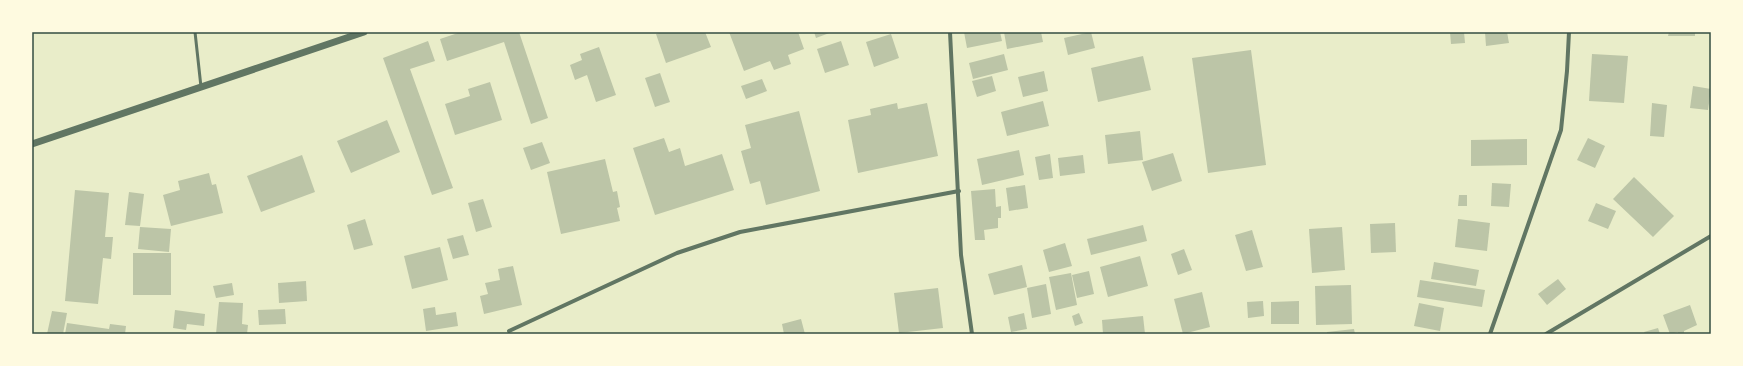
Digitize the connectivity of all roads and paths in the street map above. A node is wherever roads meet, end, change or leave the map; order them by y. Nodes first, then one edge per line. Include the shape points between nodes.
1 (195, 32) edge
2 (364, 32) edge
3 (950, 32) edge
4 (1569, 32) edge
5 (201, 87) junction
6 (32, 144) edge
7 (959, 191) junction
8 (1711, 236) edge
9 (509, 331) dead end
10 (972, 334) edge
11 (1490, 334) edge
12 (1546, 334) edge

1 - 5 lane
2 - 5 street
3 - 7 street
4 - 11 street via 1560,130
5 - 6 street
7 - 9 street via 740,232 677,253
7 - 10 street via 961,255
8 - 12 street

